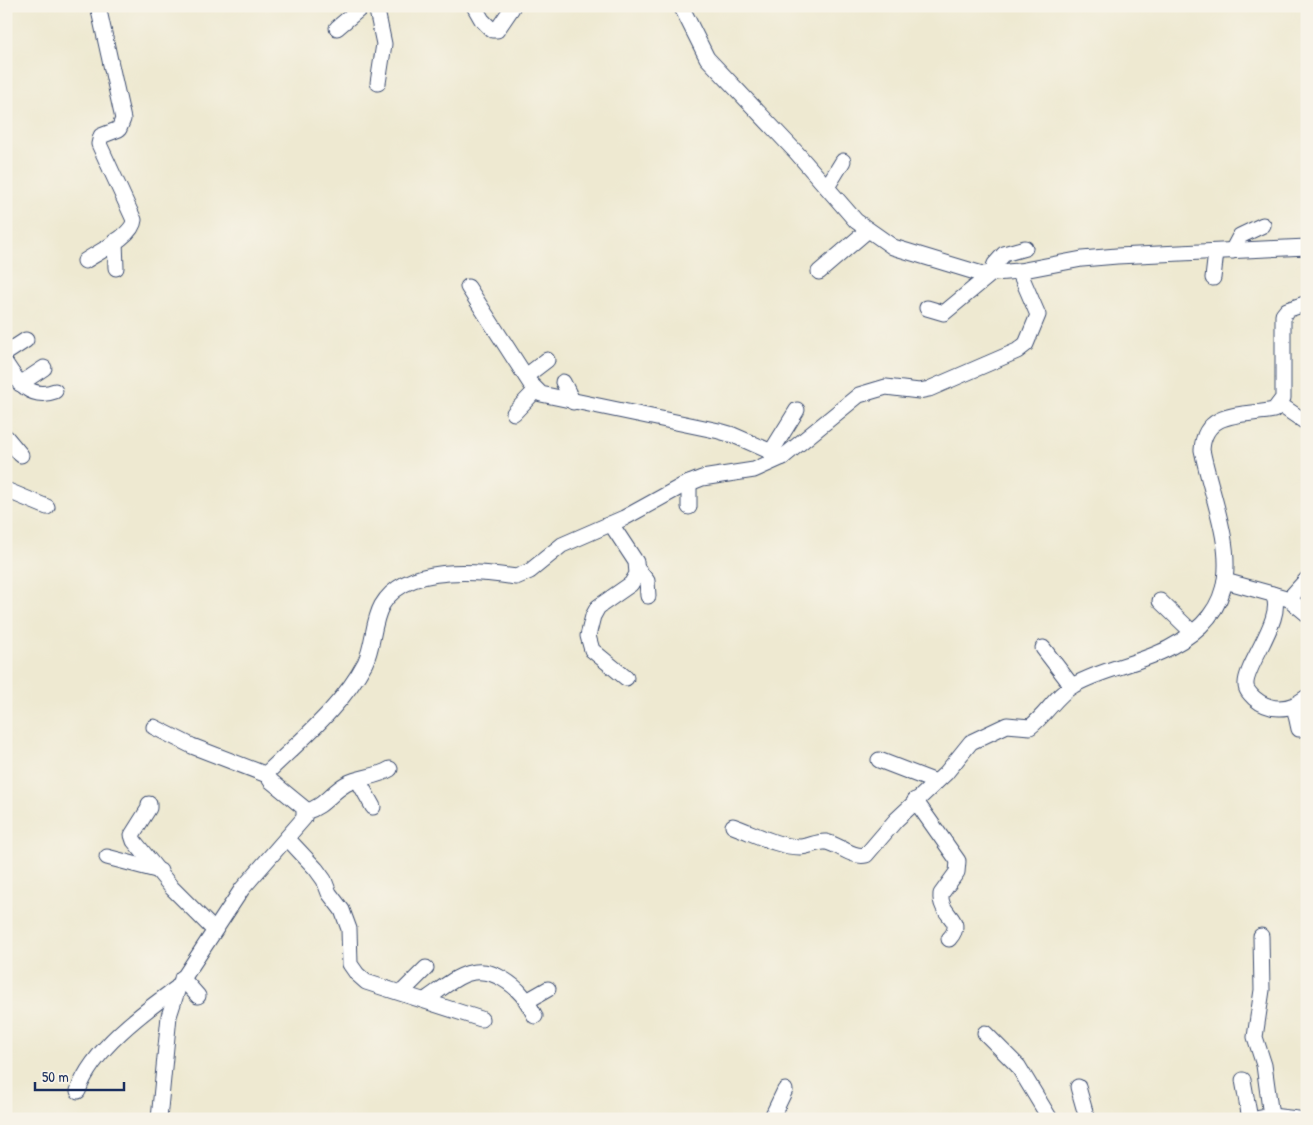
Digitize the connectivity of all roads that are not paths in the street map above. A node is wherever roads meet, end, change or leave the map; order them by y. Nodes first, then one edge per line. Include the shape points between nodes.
1 (98, 6) edge
2 (363, 6) edge
3 (376, 6) edge
4 (474, 6) edge
5 (681, 6) edge
6 (512, 8) dead end
7 (337, 28) dead end
8 (378, 82) dead end
9 (843, 161) dead end
10 (827, 187) junction
11 (1263, 225) dead end
12 (868, 230) junction
13 (115, 241) junction
14 (1025, 248) dead end
15 (1307, 248) edge
16 (1232, 251) junction
17 (1216, 252) junction
18 (85, 260) dead end
19 (116, 268) dead end
20 (1019, 271) junction
21 (818, 272) dead end
22 (991, 274) junction
23 (1213, 278) dead end
24 (468, 287) dead end
25 (1307, 303) edge
26 (927, 308) dead end
27 (26, 340) dead end
28 (6, 353) edge
29 (547, 360) dead end
30 (6, 364) edge
31 (44, 368) dead end
32 (526, 376) junction
33 (563, 382) dead end
34 (20, 384) junction
35 (55, 391) dead end
36 (535, 391) junction
37 (573, 402) junction
38 (1279, 404) junction
39 (797, 410) dead end
40 (514, 413) dead end
41 (1304, 422) dead end
42 (6, 437) edge
43 (777, 454) junction
44 (21, 455) dead end
45 (689, 483) junction
46 (6, 490) edge
47 (48, 507) dead end
48 (689, 507) dead end
49 (611, 524) junction
50 (638, 570) junction
51 (1307, 579) edge
52 (1225, 582) junction
53 (1272, 594) junction
54 (648, 596) dead end
55 (1289, 599) junction
56 (1160, 601) dead end
57 (1307, 614) edge
58 (1192, 632) junction
59 (1043, 648) dead end
60 (626, 678) dead end
61 (1072, 686) junction
62 (1307, 697) edge
63 (1294, 706) junction
64 (154, 727) dead end
65 (1300, 729) dead end
66 (879, 760) dead end
67 (390, 769) dead end
68 (267, 775) junction
69 (358, 780) junction
70 (936, 782) junction
71 (915, 800) junction
72 (149, 804) dead end
73 (373, 807) dead end
74 (305, 812) junction
75 (733, 826) dead end
76 (287, 838) junction
77 (107, 857) dead end
78 (160, 871) junction
79 (213, 929) junction
80 (1261, 936) dead end
81 (949, 939) dead end
82 (426, 968) dead end
83 (180, 983) junction
84 (548, 989) dead end
85 (402, 992) junction
86 (198, 996) dead end
87 (424, 1000) junction
88 (527, 1001) junction
89 (535, 1016) dead end
90 (481, 1020) dead end
91 (985, 1034) dead end
92 (1243, 1080) dead end
93 (1078, 1087) dead end
94 (785, 1090) dead end
95 (78, 1091) dead end
96 (1271, 1116) junction
97 (1084, 1117) edge
98 (159, 1119) edge
99 (771, 1119) edge
100 (1050, 1119) edge
101 (1250, 1119) edge
102 (1255, 1119) edge
103 (1298, 1119) edge

1 - 13 street via 123,119 121,127 103,134 99,144 134,220 131,231
2 - 7 street
3 - 8 street via 384,44
4 - 6 street via 492,30 497,30
5 - 10 street via 707,58
9 - 10 street
10 - 12 street
11 - 16 street via 1240,236
12 - 21 street
12 - 22 street via 893,247 965,270
13 - 18 street
13 - 19 street
14 - 22 street via 1004,254
15 - 16 street
16 - 17 street
17 - 20 street via 1082,259
17 - 23 street
20 - 22 street
20 - 43 street via 1038,315 1026,344 1017,351 930,389 886,387 858,395
22 - 26 street via 944,313
24 - 32 street
25 - 38 street via 1287,310 1283,315 1283,398
27 - 28 street
29 - 32 street
30 - 34 street
31 - 34 street
32 - 36 street
33 - 37 street
34 - 35 street via 33,393
36 - 37 street
36 - 40 street
37 - 43 street via 719,431
38 - 41 street
38 - 52 street via 1274,410 1221,418 1211,425 1202,440 1203,458 1224,541 1228,566
39 - 43 street
42 - 44 street
43 - 45 street via 754,470
45 - 48 street
45 - 49 street
46 - 47 street
49 - 50 street
49 - 68 street via 562,545 516,578 462,572 400,585 381,606 365,662 355,679
50 - 54 street via 647,581
50 - 60 street via 631,584 598,607 592,616 588,636 592,650
51 - 55 street
52 - 53 street
52 - 58 street via 1220,602
53 - 55 street
53 - 63 street via 1274,610 1246,687 1267,706
55 - 57 street
56 - 58 street
58 - 61 street via 1170,648
59 - 61 street
61 - 70 street via 1030,727 1007,725 971,742
62 - 63 street
63 - 65 street
64 - 68 street
66 - 70 street
67 - 69 street via 378,776
68 - 74 street
69 - 73 street
69 - 74 street via 335,792 316,809
70 - 71 street
71 - 75 street via 866,855 860,856 828,843 791,846
71 - 81 street via 958,862 957,872 941,894 943,908 956,925
72 - 78 street via 132,835
74 - 76 street via 304,818
76 - 79 street via 259,866
76 - 85 street via 316,869 346,918 350,964 357,974 366,982
77 - 78 street
78 - 79 street
79 - 83 street
80 - 96 street via 1262,990 1255,1038 1264,1064
82 - 85 street
83 - 86 street
83 - 95 street via 96,1056 87,1068
83 - 98 street via 169,1016
84 - 88 street
85 - 87 street
87 - 88 street via 457,978 479,970 518,988
87 - 90 street
88 - 89 street
91 - 100 street via 1018,1066
92 - 101 street
93 - 97 street
94 - 99 street
96 - 102 street
96 - 103 street

